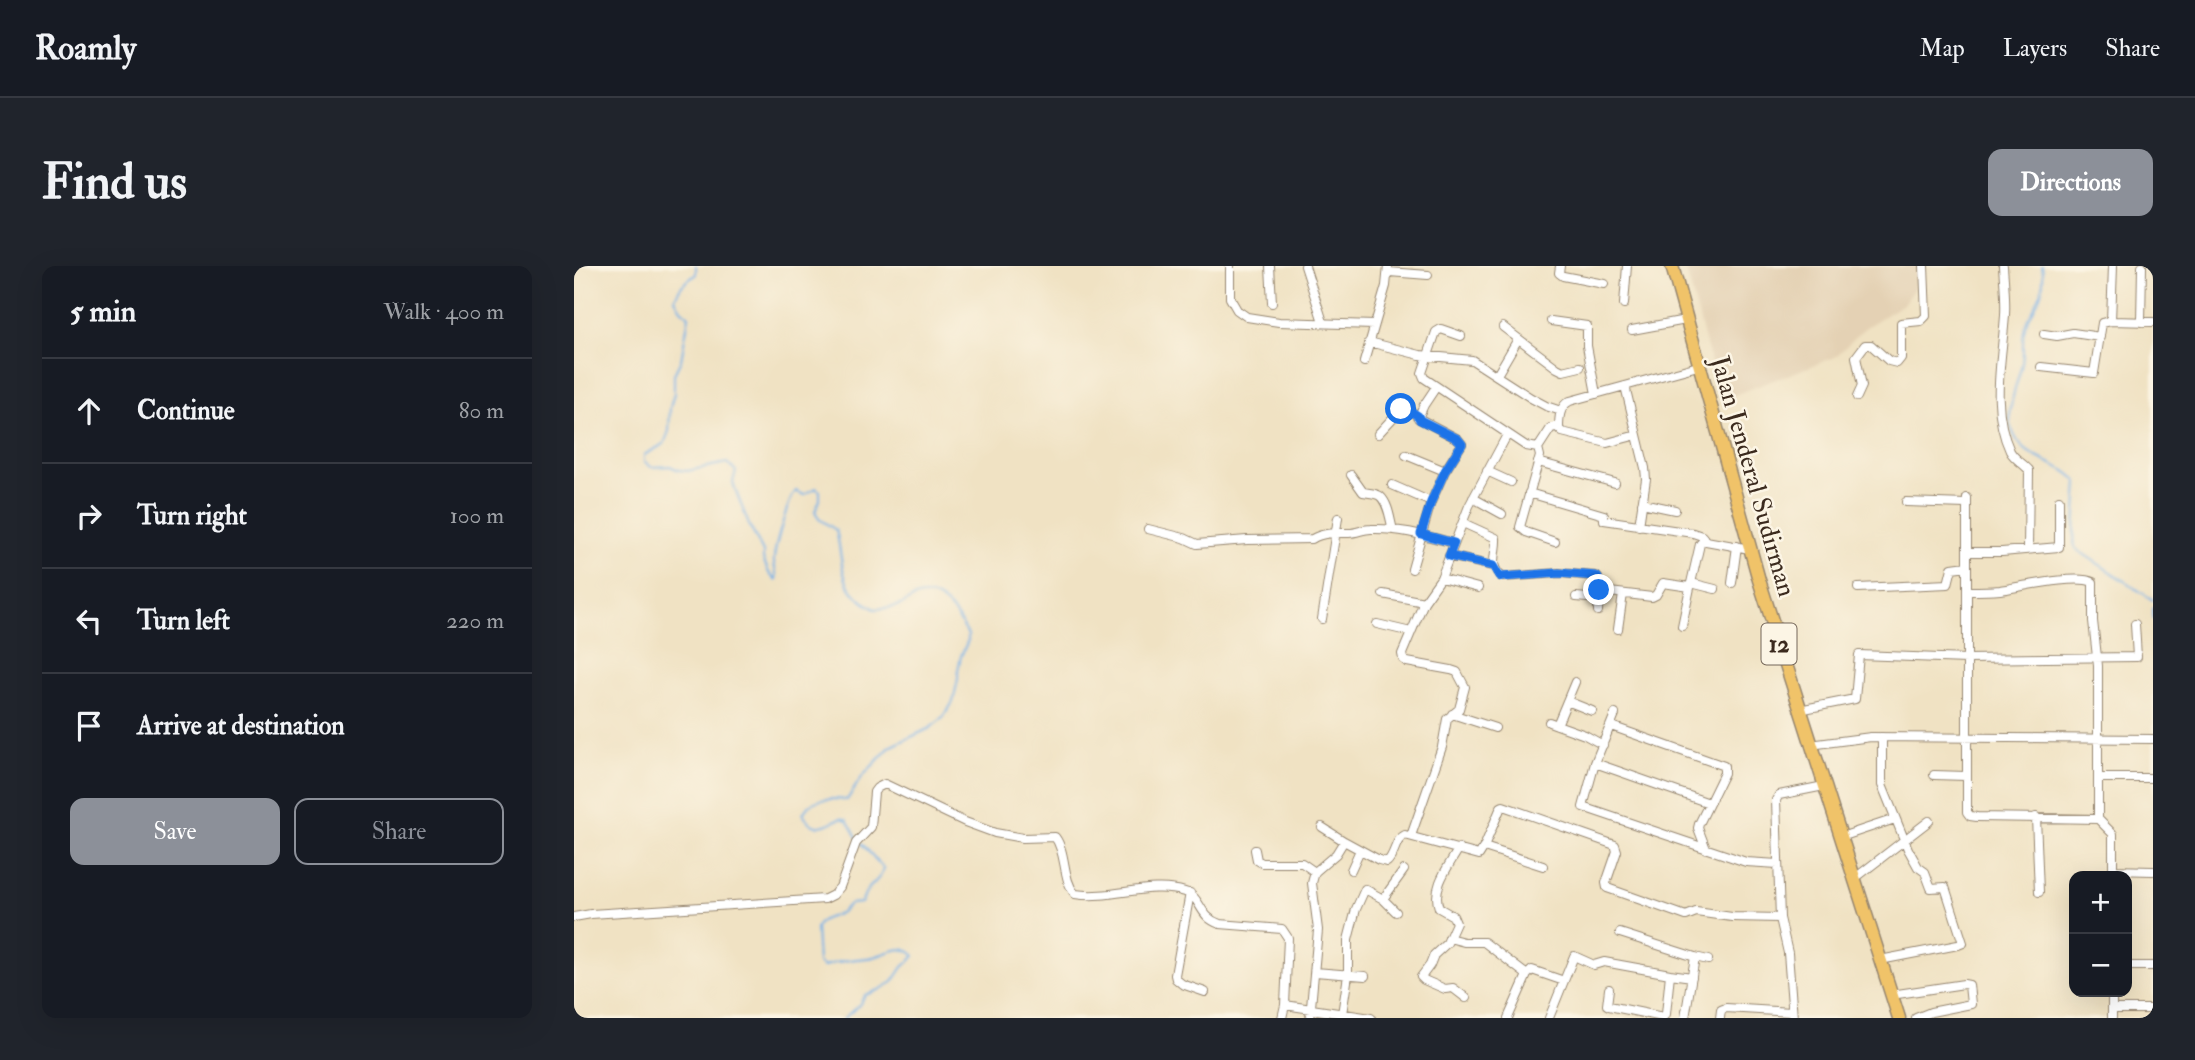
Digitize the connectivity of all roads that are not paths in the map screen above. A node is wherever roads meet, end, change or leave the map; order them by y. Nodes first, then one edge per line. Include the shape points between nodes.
1 (1230, 266) edge
2 (1270, 266) edge
3 (1305, 266) edge
4 (1560, 266) edge
5 (1627, 266) edge
6 (1672, 266) edge
7 (1924, 266) edge
8 (2003, 266) edge
9 (2113, 266) edge
10 (2142, 266) edge
11 (1388, 269) edge
12 (1428, 275) dead end
13 (1604, 284) dead end
14 (1272, 303) dead end
15 (1624, 304) dead end
16 (1551, 320) dead end
17 (1686, 320) junction
18 (2110, 321) junction
19 (1323, 322) junction
20 (2141, 322) junction
21 (2153, 322) edge
22 (1374, 325) junction
23 (1503, 327) dead end
24 (1632, 330) dead end
25 (2044, 334) dead end
26 (1461, 336) dead end
27 (2100, 337) junction
28 (1517, 339) junction
29 (1369, 342) junction
30 (1428, 356) junction
31 (1364, 362) dead end
32 (1698, 366) junction
33 (1580, 367) dead end
34 (2041, 367) dead end
35 (1497, 375) junction
36 (1625, 386) junction
37 (1436, 387) junction
38 (1596, 394) junction
39 (1857, 397) dead end
40 (1562, 411) junction
41 (1418, 416) junction
42 (1559, 426) junction
43 (1378, 434) dead end
44 (1507, 435) junction
45 (1637, 435) junction
46 (1538, 448) junction
47 (1406, 454) dead end
48 (1538, 462) junction
49 (1445, 471) junction
50 (1487, 471) junction
51 (1351, 475) dead end
52 (1511, 482) dead end
53 (1615, 484) dead end
54 (1392, 485) dead end
55 (1529, 493) junction
56 (1473, 498) junction
57 (2059, 500) dead end
58 (1431, 502) junction
59 (1906, 502) dead end
60 (1642, 503) junction
61 (1675, 510) dead end
62 (1502, 514) dead end
63 (1338, 518) dead end
64 (1463, 523) junction
65 (1639, 526) junction
66 (1148, 529) dead end
67 (1392, 530) junction
68 (1336, 532) junction
69 (1421, 534) junction
70 (1706, 541) junction
71 (1555, 542) dead end
72 (1454, 543) junction
73 (1737, 546) junction
74 (1751, 549) junction
75 (2028, 549) junction
76 (1966, 552) junction
77 (1449, 556) junction
78 (1493, 566) junction
79 (1966, 566) junction
80 (1412, 569) dead end
81 (1441, 578) junction
82 (1732, 583) dead end
83 (1691, 585) junction
84 (1478, 588) dead end
85 (1857, 588) dead end
86 (1714, 589) dead end
87 (1967, 591) junction
88 (1383, 594) dead end
89 (1623, 594) junction
90 (1599, 595) junction
91 (1576, 597) dead end
92 (1424, 602) junction
93 (1598, 611) dead end
94 (1322, 619) dead end
95 (1377, 624) dead end
96 (2135, 624) dead end
97 (1682, 626) dead end
98 (1618, 629) dead end
99 (1411, 632) junction
100 (2097, 657) junction
101 (1967, 659) junction
102 (1575, 682) dead end
103 (1567, 701) junction
104 (1800, 710) junction
105 (1592, 711) dead end
106 (1452, 714) junction
107 (1615, 714) dead end
108 (1611, 726) junction
109 (1495, 728) dead end
110 (1882, 737) junction
111 (1966, 737) junction
112 (2099, 739) junction
113 (2153, 739) edge
114 (1603, 745) junction
115 (1811, 745) junction
116 (1595, 763) junction
117 (1934, 775) dead end
118 (1966, 776) junction
119 (2098, 778) junction
120 (2153, 778) edge
121 (1824, 786) junction
122 (1709, 803) junction
123 (2036, 817) junction
124 (1895, 818) junction
125 (2098, 819) junction
126 (1929, 821) dead end
127 (1322, 827) dead end
128 (1411, 836) junction
129 (1840, 836) junction
130 (1904, 839) junction
131 (1344, 841) junction
132 (1484, 847) junction
133 (1459, 848) junction
134 (1706, 849) junction
135 (1255, 850) dead end
136 (1360, 850) junction
137 (1778, 864) junction
138 (1543, 866) dead end
139 (1351, 870) dead end
140 (1404, 870) dead end
141 (2153, 870) edge
142 (2113, 871) edge
143 (1315, 872) junction
144 (2132, 872) edge
145 (1854, 879) junction
146 (2039, 892) dead end
147 (1190, 893) junction
148 (1383, 899) junction
149 (1396, 912) dead end
150 (574, 918) edge
151 (1780, 918) junction
152 (1620, 933) dead end
153 (1449, 938) junction
154 (1695, 957) junction
155 (1709, 960) dead end
156 (1880, 960) junction
157 (2132, 966) edge
158 (2153, 966) edge
159 (1315, 972) junction
160 (1670, 974) junction
161 (1348, 975) junction
162 (1527, 975) junction
163 (1365, 976) dead end
164 (1692, 977) junction
165 (1564, 981) junction
166 (1609, 989) dead end
167 (1205, 992) dead end
168 (1891, 995) junction
169 (1466, 998) dead end
170 (1285, 1005) junction
171 (2153, 1009) edge
172 (1311, 1014) edge
173 (1342, 1014) junction
174 (2112, 1014) edge
175 (1793, 1015) edge
176 (1646, 1016) edge
177 (1282, 1018) edge
178 (1371, 1018) edge
179 (1508, 1018) edge
180 (1549, 1018) edge
181 (1685, 1018) edge
182 (1720, 1018) edge
183 (1899, 1018) edge
184 (1916, 1018) edge

1 - 19 street via 1230,298 1242,314 1253,319
2 - 14 street
3 - 19 street
4 - 13 street via 1563,276
5 - 15 street
6 - 17 highway, Jalan Jenderal Sudirman / 12
7 - 39 street via 1926,316 1901,323 1897,363 1865,345 1856,357 1862,386
8 - 75 street via 1999,404 2011,452 2029,470
9 - 18 street
10 - 20 street
11 - 12 street
11 - 22 street
16 - 38 street via 1587,326
17 - 24 street
17 - 32 highway, Jalan Jenderal Sudirman / 12
18 - 20 street
18 - 27 street via 2102,323
19 - 22 street
20 - 21 street
22 - 29 street
23 - 28 street
25 - 27 street
26 - 30 street via 1438,329
27 - 34 street via 2093,374
28 - 33 street via 1563,371
28 - 35 street
29 - 30 street
29 - 31 street
30 - 35 street via 1472,360
30 - 37 street via 1423,376
32 - 36 street
32 - 74 highway, Jalan Jenderal Sudirman / 12
35 - 40 street
36 - 38 street
36 - 45 street
37 - 41 street
37 - 44 street
38 - 40 street via 1566,403
40 - 42 street
41 - 43 street via 1404,407
41 - 49 street via 1461,441
42 - 45 street via 1562,432 1606,443
42 - 46 street via 1551,428
44 - 46 street
44 - 50 street
45 - 60 street via 1646,474
46 - 48 street
47 - 49 street
48 - 53 street
48 - 55 street
49 - 58 street
50 - 52 street
50 - 56 street
51 - 67 street via 1363,492 1383,500
54 - 58 street
55 - 65 street via 1605,515 1604,520
55 - 71 street via 1520,527
56 - 62 street
56 - 64 street
57 - 75 street via 2059,546
58 - 69 street
59 - 76 street via 1966,501
60 - 61 street
60 - 65 street
63 - 68 street
64 - 72 street
64 - 78 street via 1496,538
65 - 70 street via 1693,533
66 - 68 street via 1197,544 1313,539
67 - 68 street
67 - 69 street
68 - 94 street
69 - 72 street
69 - 80 street
70 - 73 street
70 - 83 street via 1700,544
72 - 77 street
73 - 74 street
73 - 82 street
74 - 104 highway, Jalan Jenderal Sudirman / 12
75 - 76 street
76 - 79 street
77 - 78 street
77 - 81 street
78 - 90 street via 1502,577 1596,576
79 - 85 street via 1952,568 1946,584
79 - 87 street
81 - 84 street
81 - 92 street
83 - 86 street
83 - 89 street via 1664,583 1654,597
83 - 97 street
87 - 100 street via 2091,580
87 - 101 street
88 - 92 street
89 - 90 street
89 - 98 street
90 - 91 street
90 - 93 street
92 - 99 street
95 - 99 street
96 - 100 street via 2137,657
99 - 106 street via 1404,660 1451,670 1462,679 1465,687 1460,709
100 - 101 street
100 - 112 street
101 - 104 street via 1859,655 1855,699
101 - 111 street
102 - 103 street
103 - 105 street
103 - 114 street via 1553,724
104 - 115 highway, Jalan Jenderal Sudirman / 12
106 - 109 street
106 - 128 street
107 - 108 street
108 - 114 street
108 - 122 street via 1724,766
110 - 111 street
110 - 115 street
110 - 124 street via 1882,782
111 - 112 street
111 - 118 street
112 - 113 street
112 - 119 street
114 - 116 street
115 - 121 highway, Jalan Jenderal Sudirman / 12
116 - 122 street
116 - 134 street via 1583,804 1586,810
117 - 118 street
118 - 123 street via 1970,816
119 - 120 street
119 - 125 street
121 - 129 highway, Jalan Jenderal Sudirman / 12
121 - 137 street via 1777,797
122 - 134 street via 1698,828
123 - 125 street
123 - 146 street
124 - 129 street
124 - 130 street
125 - 142 street via 2113,834
126 - 130 street
127 - 131 street
128 - 133 street
128 - 136 street via 1399,838 1387,862
129 - 145 highway, Jalan Jenderal Sudirman / 12
130 - 145 street
130 - 156 street via 1931,888 1945,887 1963,943
131 - 136 street
131 - 143 street
132 - 133 street via 1479,855
132 - 138 street
132 - 151 street via 1503,806 1615,845 1607,888 1686,916 1696,912
133 - 153 street via 1437,892 1439,908 1456,920
134 - 137 street via 1746,862
135 - 143 street via 1262,863 1302,863
136 - 139 street
137 - 151 street
140 - 148 street
141 - 144 street
143 - 159 street
145 - 156 highway, Jalan Jenderal Sudirman / 12
147 - 150 street via 1167,889 1078,895 1071,890 1055,837 995,833 885,784 874,792 872,824 856,843 840,887 825,899
147 - 167 street via 1175,975 1182,984
147 - 170 street via 1211,921 1285,931
148 - 149 street
148 - 161 street via 1366,889 1359,902 1348,940
151 - 175 street
152 - 154 street
153 - 162 street via 1484,942
153 - 169 street via 1422,978 1445,989 1452,987
154 - 155 street
154 - 164 street
156 - 168 highway, Jalan Jenderal Sudirman / 12
157 - 158 street
159 - 161 street
159 - 172 street
160 - 164 street
160 - 165 street via 1604,962 1595,965 1575,956
160 - 176 street via 1665,1016
161 - 163 street
161 - 173 street
162 - 165 street via 1532,970
162 - 179 street
164 - 181 street
165 - 180 street
166 - 176 street via 1608,1006
168 - 183 highway, Jalan Jenderal Sudirman / 12
168 - 184 street via 1969,985 1971,1004
170 - 172 street
170 - 177 street
171 - 174 street
172 - 173 street
173 - 178 street
175 - 182 street via 1727,1009 1721,1010

